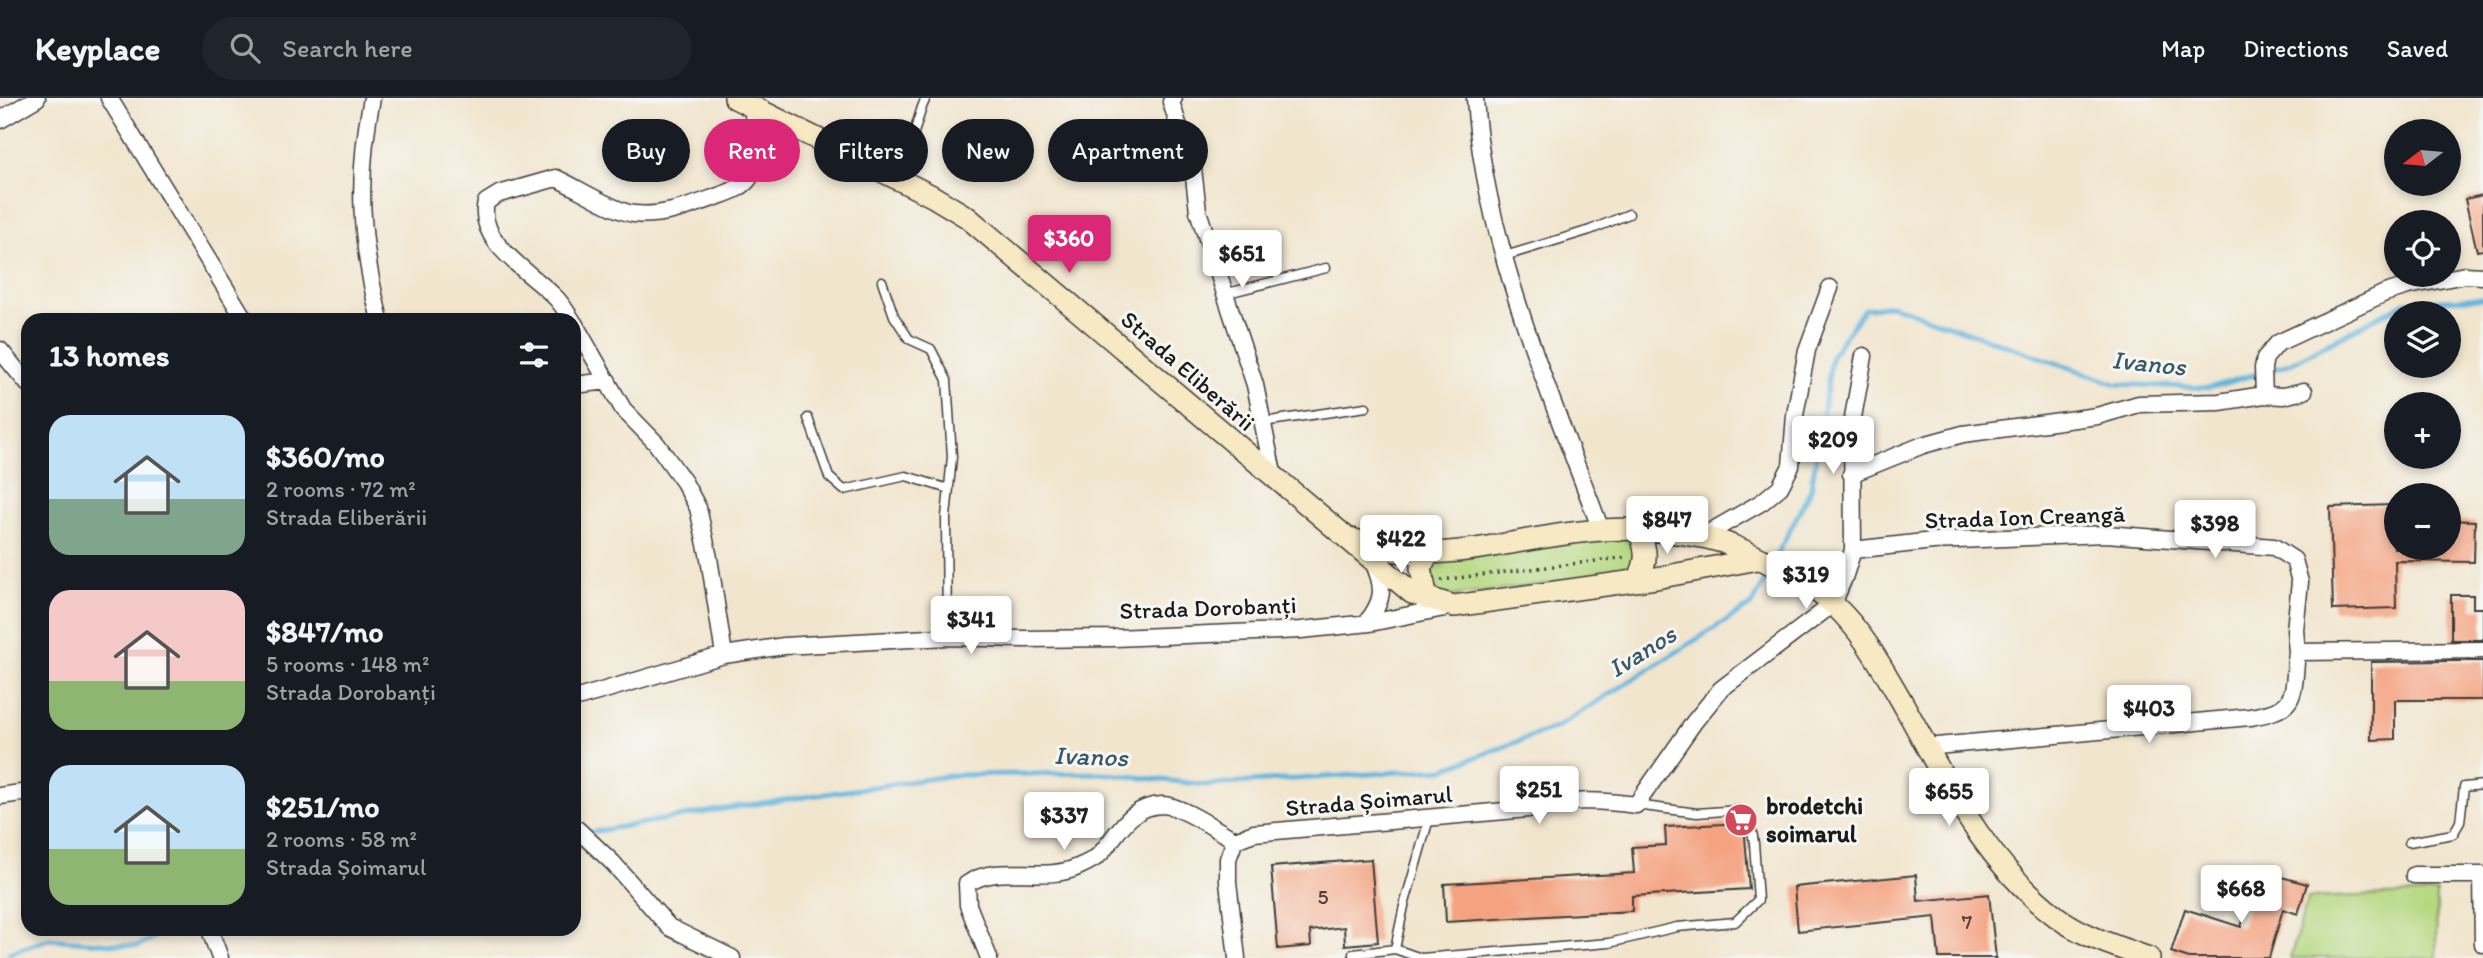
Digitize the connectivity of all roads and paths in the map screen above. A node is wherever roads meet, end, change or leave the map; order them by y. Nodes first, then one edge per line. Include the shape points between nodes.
1 (37, 98) edge
2 (109, 98) edge
3 (372, 98) edge
4 (926, 98) edge
5 (1174, 98) edge
6 (1475, 98) edge
7 (744, 102) edge
8 (918, 119) edge
9 (0, 120) edge
10 (814, 137) edge
11 (904, 182) edge
12 (1629, 214) dead end
13 (1504, 256) junction
14 (1325, 268) dead end
15 (2483, 276) edge
16 (881, 281) dead end
17 (1830, 288) dead end
18 (1224, 293) junction
19 (241, 313) edge
20 (378, 313) edge
21 (567, 313) edge
22 (581, 335) edge
23 (0, 350) edge
24 (1864, 356) dead end
25 (21, 376) edge
26 (608, 381) junction
27 (581, 384) edge
28 (2264, 390) junction
29 (2304, 391) dead end
30 (1366, 407) dead end
31 (808, 418) dead end
32 (1262, 422) junction
33 (1851, 474) junction
34 (1274, 478) junction
35 (949, 489) junction
36 (1601, 530) junction
37 (1639, 530) junction
38 (1703, 536) junction
39 (1346, 538) junction
40 (1853, 550) junction
41 (1428, 552) junction
42 (1646, 554) junction
43 (1758, 558) junction
44 (1373, 562) junction
45 (1638, 580) junction
46 (1429, 590) junction
47 (1833, 604) junction
48 (1454, 606) junction
49 (1366, 623) junction
50 (947, 637) junction
51 (2483, 650) edge
52 (2297, 652) junction
53 (724, 655) junction
54 (581, 697) edge
55 (1926, 747) junction
56 (2483, 785) edge
57 (21, 793) edge
58 (0, 796) edge
59 (1636, 805) junction
60 (1429, 819) junction
61 (581, 833) edge
62 (1235, 840) junction
63 (2409, 842) dead end
64 (2414, 874) dead end
65 (2482, 875) edge
66 (212, 936) dead end
67 (2483, 944) edge
68 (1395, 949) junction
69 (1353, 954) dead end
70 (220, 958) edge
71 (732, 958) edge
72 (989, 958) edge
73 (1237, 958) edge
74 (2149, 958) edge

1 - 9 street
2 - 19 street
3 - 20 street via 361,188 363,241
4 - 8 lane
5 - 18 street, Strada Eliberării via 1173,111 1191,152 1198,211
6 - 13 street via 1482,156
7 - 10 street, Strada Eliberării
7 - 21 street via 753,165 745,184 729,192 659,214 632,214 556,178 486,202 485,227 493,238
11 - 34 street, Strada Eliberării via 967,217
12 - 13 lane
13 - 36 street
14 - 18 lane
15 - 28 street via 2465,275 2385,293 2278,343 2265,358
16 - 35 lane via 894,316 909,339 931,349 947,380 953,457
17 - 38 street via 1807,349 1791,466 1780,487 1762,502
18 - 32 street, Strada Eliberării via 1255,385
22 - 26 street
23 - 25 street
24 - 33 street via 1852,423
26 - 27 street
26 - 53 street via 623,409 656,443 684,482 698,509
28 - 29 street via 2283,397
28 - 33 street via 2219,402 2139,404 2097,416 1964,434
30 - 32 lane
31 - 35 lane via 829,477 844,489 906,476
32 - 34 street, Strada Eliberării
33 - 40 street
34 - 39 street, Strada Eliberării
35 - 50 lane
36 - 37 street, Strada Eliberării
36 - 41 street, Strada Eliberării
37 - 38 street, Strada Eliberării
37 - 42 street
38 - 43 street, Strada Eliberării
39 - 41 street, Strada Eliberării via 1392,550
39 - 44 street, Strada Eliberării
40 - 47 street
40 - 52 street, Strada Ion Creangă via 1933,541 2106,534 2274,547 2294,561 2300,582
41 - 46 street via 1421,568
42 - 45 street via 1647,563
42 - 46 path
43 - 45 street, Strada Dorobanți
43 - 47 street
44 - 46 street, Strada Eliberării via 1412,593
44 - 49 street via 1382,592 1377,610
45 - 48 street, Strada Dorobanți
46 - 48 street, Strada Eliberării
47 - 55 street via 1869,644
47 - 59 street via 1721,689
48 - 49 street, Strada Dorobanți
49 - 50 street, Strada Dorobanți via 1197,636
50 - 53 street, Strada Dorobanți via 784,646
51 - 52 street
52 - 55 street, Strada Ion Creangă via 2292,694 2284,708 2274,713
53 - 54 street, Strada Dorobanți
55 - 74 street via 1990,852 2015,879 2085,934
56 - 63 lane via 2464,787 2453,834
57 - 58 street
59 - 60 street, Strada Șoimarul via 1563,802
59 - 68 lane via 1749,814 1758,900 1750,910 1735,922 1677,927 1609,943 1420,958
60 - 62 street, Strada Șoimarul via 1254,833
60 - 68 lane
61 - 71 street via 669,927
62 - 72 street via 1176,808 1148,807 1133,814 1099,856 1075,869 978,876 967,884 968,905
62 - 73 street via 1228,859 1228,882
64 - 65 street
65 - 67 street
66 - 70 street
68 - 69 lane

